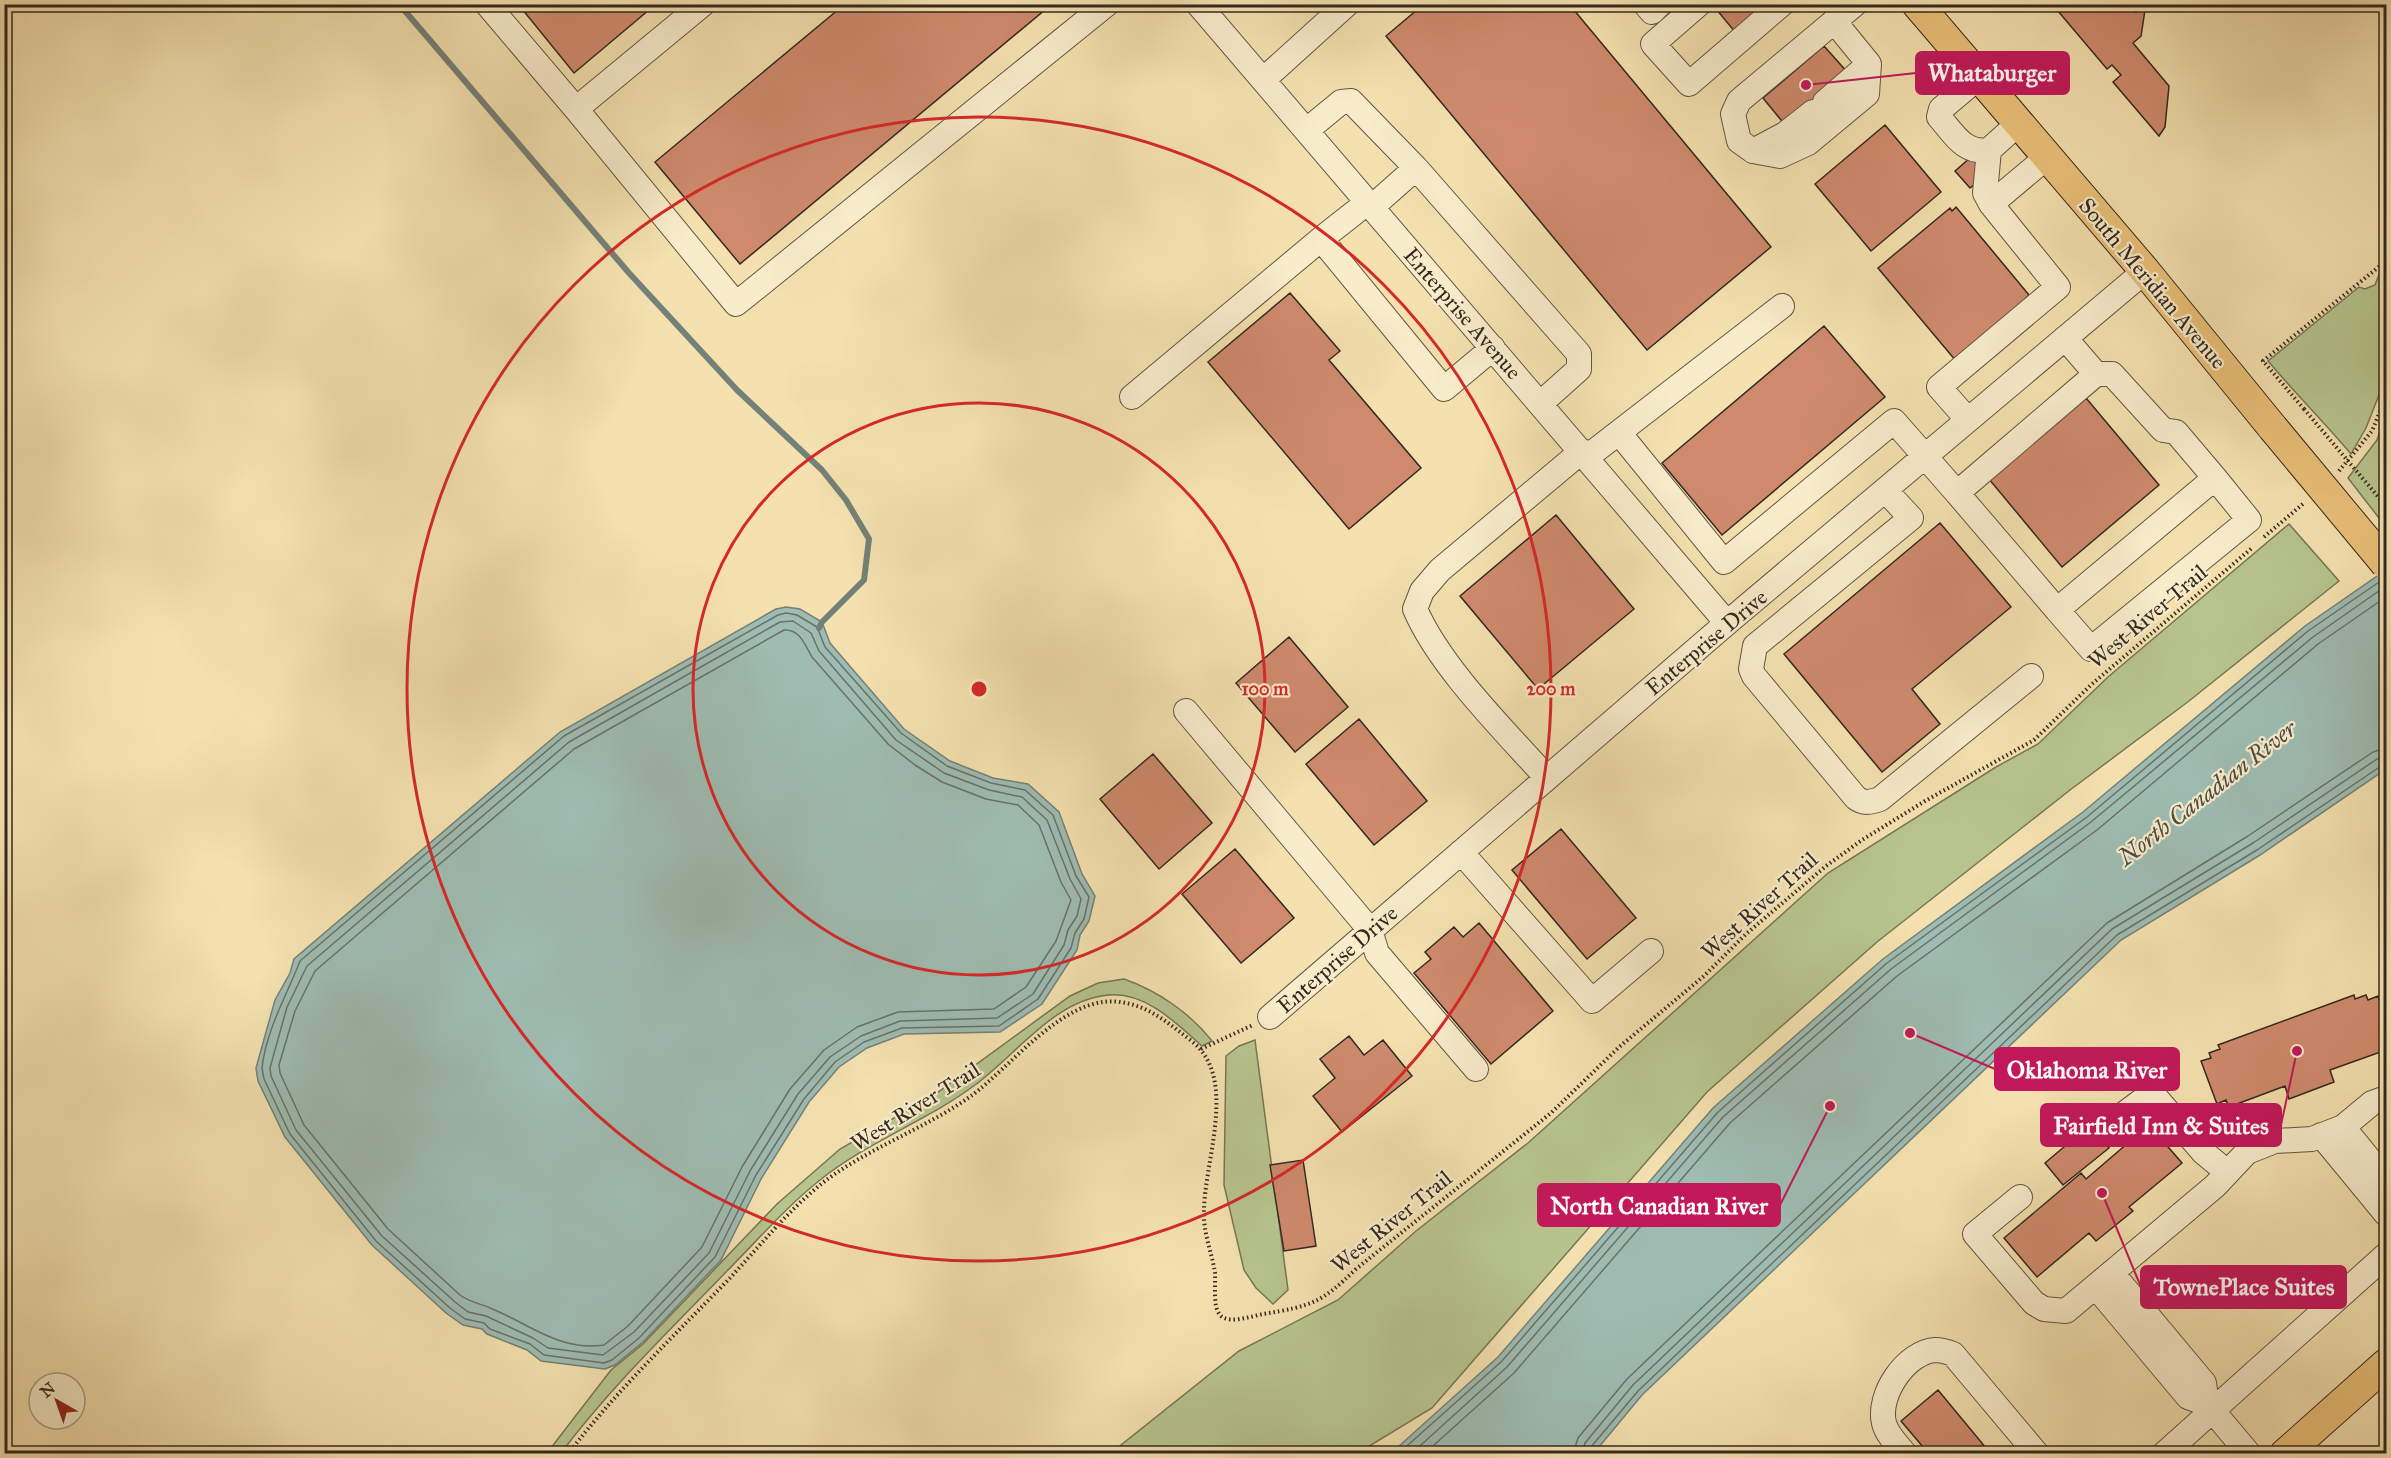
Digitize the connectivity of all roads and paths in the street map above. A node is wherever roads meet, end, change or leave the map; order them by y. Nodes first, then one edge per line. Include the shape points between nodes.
1 (487, 4) edge
2 (703, 4) edge
3 (1107, 4) edge
4 (1198, 4) edge
5 (1347, 4) edge
6 (1645, 4) edge
7 (1660, 4) edge
8 (1699, 4) edge
9 (1782, 4) edge
10 (1855, 4) edge
11 (1917, 4) edge
12 (1834, 21) junction
13 (1869, 64) junction
14 (1979, 77) junction
15 (1263, 80) junction
16 (576, 109) junction
17 (2019, 123) junction
18 (1306, 130) junction
19 (1989, 150) junction
20 (1753, 151) junction
21 (2047, 156) junction
22 (1416, 168) junction
23 (1370, 204) junction
24 (1991, 204) junction
25 (1321, 239) junction
26 (2386, 261) edge
27 (2145, 271) junction
28 (1782, 306) dead end
29 (2065, 338) junction
30 (1493, 348) junction
31 (2096, 374) junction
32 (1132, 397) dead end
33 (2386, 398) edge
34 (1541, 403) junction
35 (1968, 420) junction
36 (1620, 434) junction
37 (1584, 454) junction
38 (1925, 456) junction
39 (2338, 472) dead end
40 (2215, 478) junction
41 (1885, 490) junction
42 (1957, 493) junction
43 (2309, 499) dead end
44 (2386, 506) edge
45 (2386, 564) edge
46 (2057, 610) junction
47 (1730, 621) junction
48 (1755, 646) junction
49 (2031, 676) dead end
50 (1186, 711) dead end
51 (1547, 778) junction
52 (1461, 852) junction
53 (1370, 930) junction
54 (1651, 951) dead end
55 (1270, 1017) joint
56 (1201, 1049) junction
57 (1476, 1068) dead end
58 (2386, 1098) edge
59 (2116, 1120) dead end
60 (2332, 1131) junction
61 (2227, 1172) junction
62 (2378, 1182) edge
63 (2020, 1197) dead end
64 (2386, 1214) edge
65 (2386, 1255) edge
66 (2104, 1280) junction
67 (2386, 1364) edge
68 (2210, 1408) junction
69 (568, 1454) edge
70 (1905, 1454) edge
71 (2037, 1454) edge
72 (2164, 1454) edge
73 (2249, 1454) edge
74 (2285, 1454) edge

1 - 16 street
2 - 16 street
3 - 16 street via 736,304
4 - 15 street, Enterprise Avenue
5 - 15 street
6 - 7 street via 1652,12
8 - 9 street via 1653,44 1689,84
10 - 12 street
11 - 14 main road, South Meridian Avenue
12 - 13 street
12 - 20 street via 1739,100 1733,114 1735,130 1739,141
13 - 20 street via 1785,134
13 - 20 street via 1867,94 1808,143 1780,156
14 - 17 main road, South Meridian Avenue
14 - 19 street via 1941,109 1940,117 1967,149
15 - 18 street, Enterprise Avenue
17 - 19 street
17 - 21 main road, South Meridian Avenue
18 - 22 street via 1341,102 1351,101
18 - 23 street, Enterprise Avenue
19 - 24 street via 1985,193
21 - 24 street
21 - 27 main road, South Meridian Avenue
22 - 23 street
22 - 34 street via 1579,354 1579,369
23 - 25 street
23 - 30 street, Enterprise Avenue
24 - 35 street via 2058,287 1939,387
25 - 30 street via 1444,389
25 - 32 street
26 - 44 path, bridge via 2263,361
27 - 29 street, Enterprise Drive
27 - 45 main road, South Meridian Avenue, bridge
28 - 36 street
29 - 31 street
29 - 35 street, Enterprise Drive
30 - 34 street, Enterprise Avenue
31 - 40 street via 2112,374 2163,430 2176,432
31 - 42 street
33 - 39 path via 2372,431
34 - 37 street, Enterprise Avenue
35 - 38 street, Enterprise Drive
36 - 37 street
36 - 38 street via 1724,562 1894,421
37 - 47 street, Enterprise Avenue
37 - 51 street via 1440,570 1422,591 1415,609 1425,631 1466,684
38 - 41 street, Enterprise Drive
38 - 42 street
40 - 46 street
40 - 46 street via 2249,520 2091,649
41 - 47 street, Enterprise Drive
41 - 48 street via 1911,518
42 - 46 street
43 - 56 path, West River Trail via 2092,684 2034,740 1925,801 1826,866 1618,1048 1551,1113 1356,1269 1326,1298 1303,1307 1235,1318 1221,1316 1217,1310 1203,1216 1218,1100 1212,1071
47 - 48 street, Enterprise Avenue
47 - 51 street, Enterprise Drive
48 - 49 street via 1751,669 1754,676 1861,802 1880,799
50 - 53 street
51 - 52 street, Enterprise Drive
52 - 53 street, Enterprise Drive
52 - 54 street via 1592,1001
53 - 55 street, Enterprise Drive
53 - 57 street via 1377,953
55 - 56 path
56 - 69 path, West River Trail via 1162,1017 1136,1004 1098,1002 1079,1009 1037,1038 971,1096 826,1181 609,1402
58 - 60 street via 2372,1103
59 - 61 street via 2152,1093 2203,1152
60 - 61 street via 2312,1138 2275,1141 2247,1152
60 - 62 street
61 - 66 street
62 - 64 street
63 - 66 street via 1975,1234 2025,1295 2044,1310 2066,1311
65 - 68 street
66 - 68 street via 2156,1344 2204,1383
67 - 74 main road
68 - 72 street
68 - 73 street
70 - 71 street via 1890,1436 1883,1409 1902,1370 1912,1359 1937,1350 1953,1354

